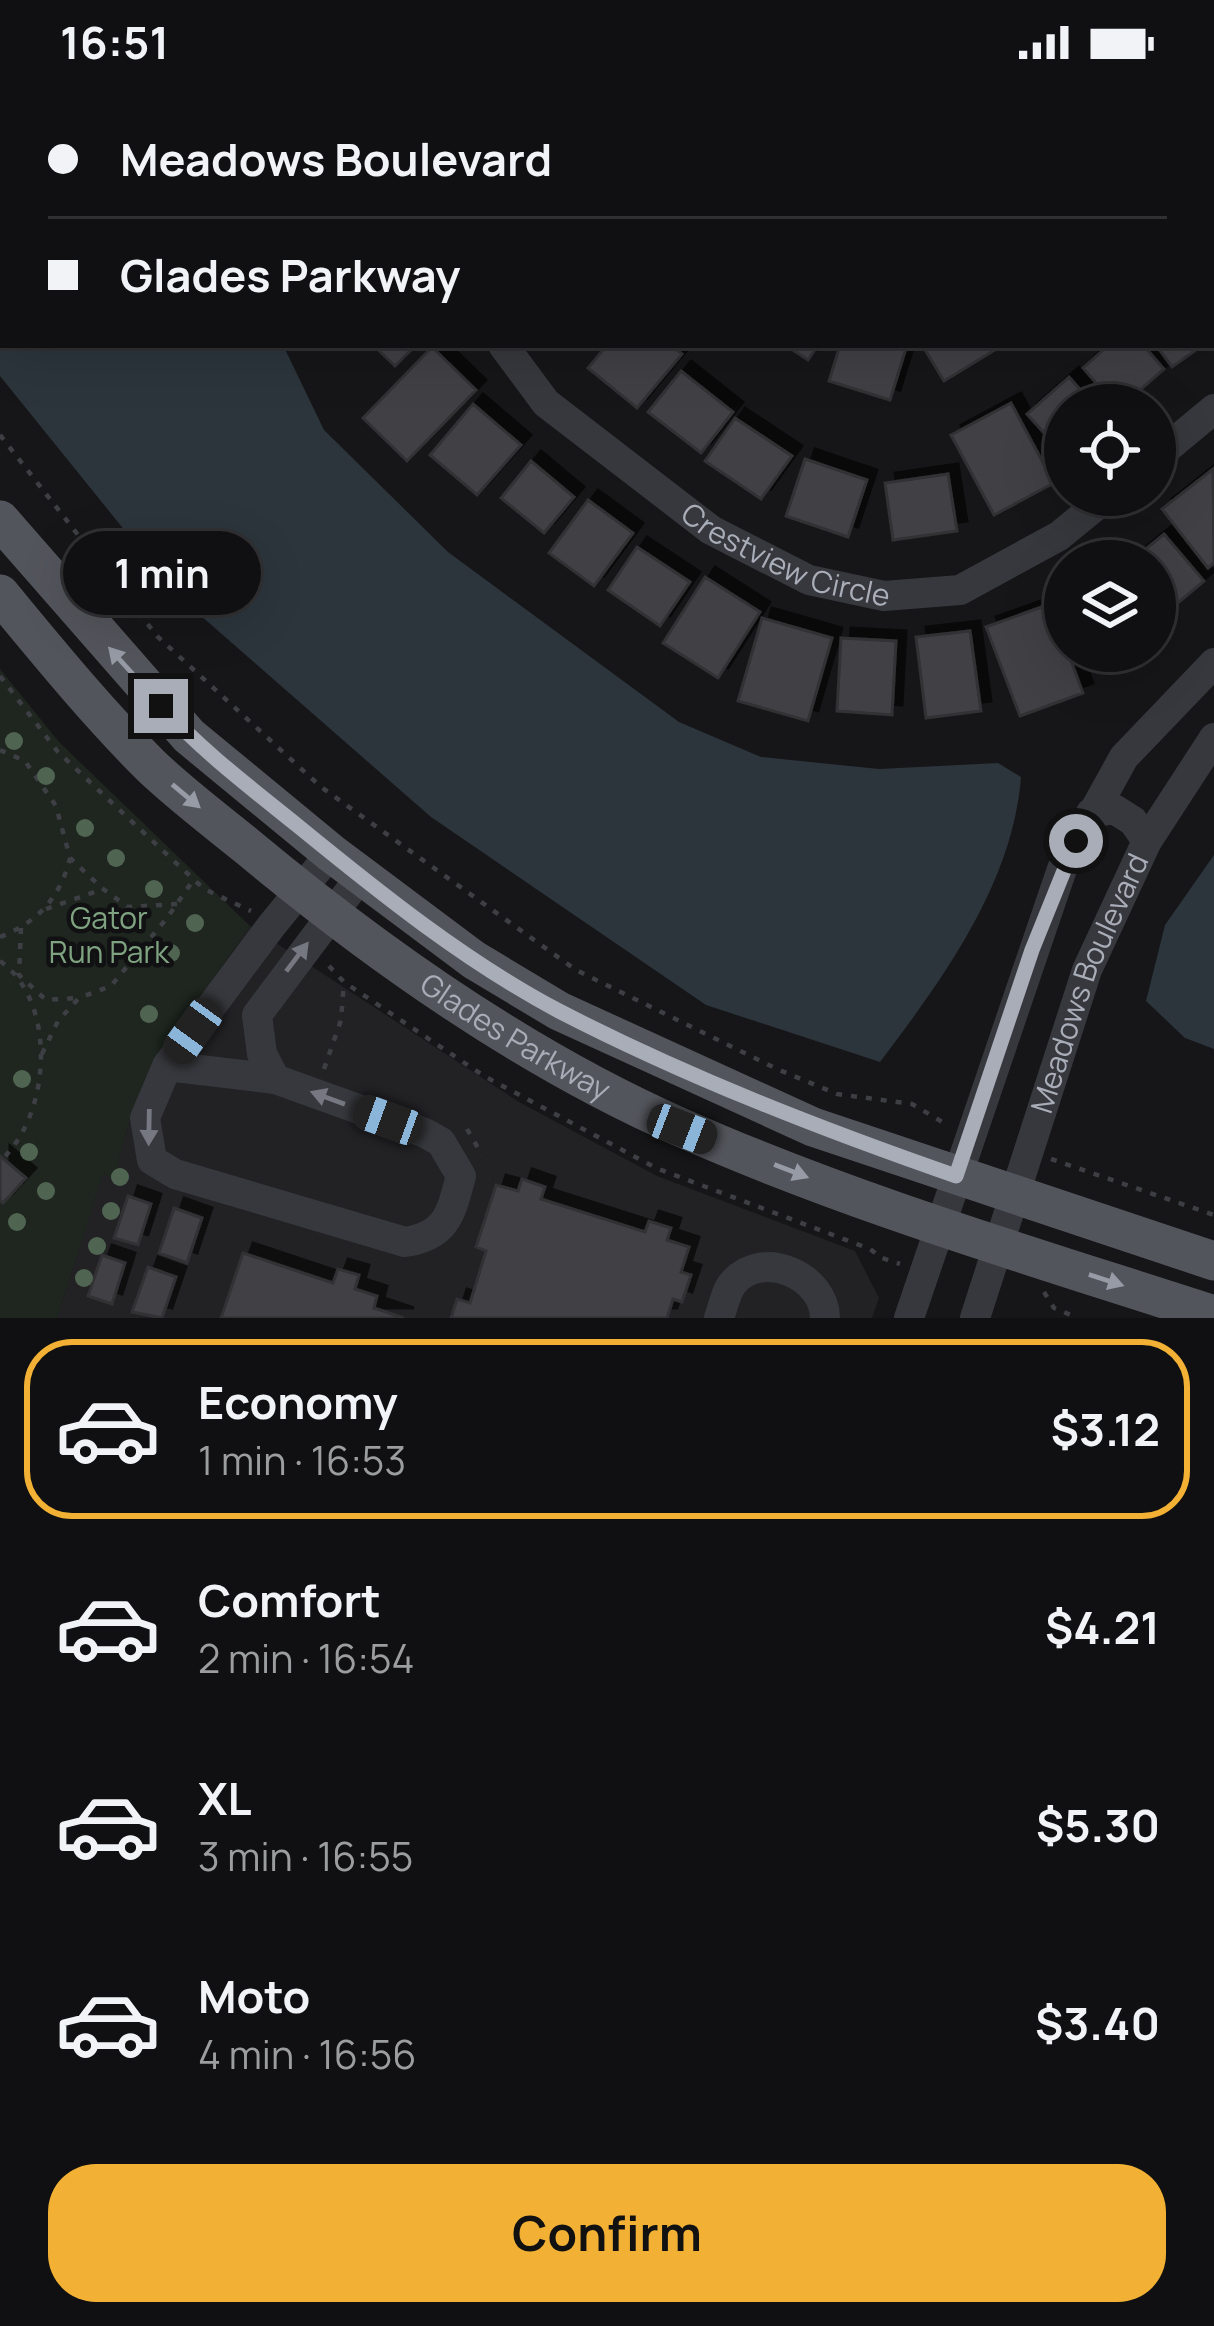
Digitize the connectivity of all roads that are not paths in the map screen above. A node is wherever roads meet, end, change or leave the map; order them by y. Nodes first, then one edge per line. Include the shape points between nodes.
1 (504, 348) edge
2 (1214, 410) edge
3 (1176, 441) edge
4 (1083, 516) edge
5 (0, 520) edge
6 (0, 594) edge
7 (1214, 663) edge
8 (1172, 702) junction
9 (1214, 737) edge
10 (1091, 813) junction
11 (1147, 841) junction
12 (346, 864) junction
13 (315, 902) junction
14 (167, 1066) junction
15 (275, 1078) junction
16 (956, 1176) junction
17 (1014, 1196) junction
18 (939, 1228) junction
19 (998, 1245) junction
20 (1214, 1261) edge
21 (1214, 1315) edge
22 (719, 1318) edge
23 (825, 1318) edge
24 (909, 1318) edge
25 (975, 1318) edge

1 - 4 street, Crestview Circle via 545,403 711,530 809,580 884,596 960,590
2 - 3 street
12 -> 5 main road, Glades Parkway via 189,736
6 -> 13 main road, Glades Parkway via 153,767
7 - 8 street, Meadows Boulevard
8 - 9 street
8 - 10 street, Meadows Boulevard via 1124,757
9 - 11 street, Meadows Boulevard
10 - 11 street via 1114,809
10 - 16 street, Meadows Boulevard via 1062,869
11 - 17 street, Meadows Boulevard via 1087,970
12 - 13 street
12 - 16 main road, Glades Parkway via 474,960 560,1011 813,1127
13 - 14 street
15 -> 13 street via 256,1015
13 -> 18 main road, Glades Parkway via 454,1002 607,1092
14 - 15 street
14 -> 15 street via 145,1118 146,1141 152,1160 175,1174 405,1243 428,1239 443,1225 461,1176 441,1142
16 - 17 main road, Glades Parkway
16 - 18 street, Meadows Boulevard
17 - 19 street, Meadows Boulevard
17 - 20 main road, Glades Parkway
18 - 19 main road, Glades Parkway
18 - 24 street, Meadows Boulevard
19 -> 21 main road, Glades Parkway
19 - 25 street, Meadows Boulevard
22 - 23 street via 734,1282 775,1267 816,1289

